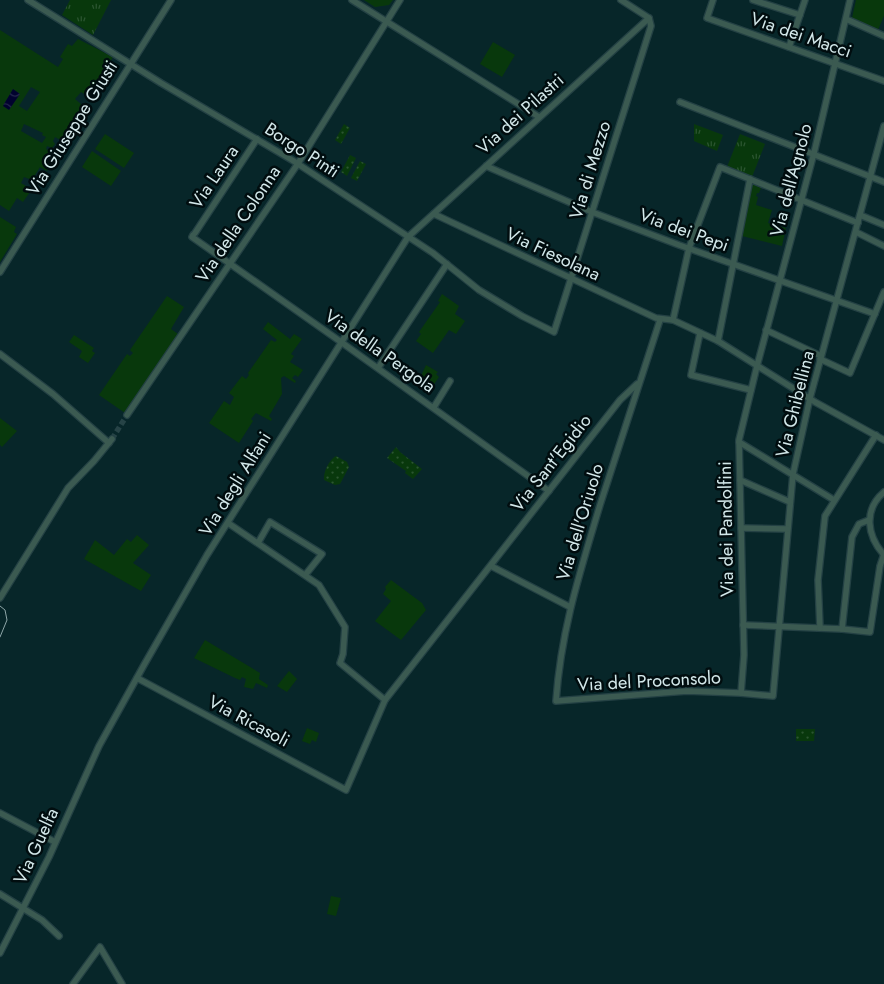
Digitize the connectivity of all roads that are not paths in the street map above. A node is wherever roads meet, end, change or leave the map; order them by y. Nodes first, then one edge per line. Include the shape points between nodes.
1 (28, 0) edge
2 (171, 0) edge
3 (352, 0) edge
4 (400, 0) edge
5 (621, 0) edge
6 (713, 0) edge
7 (753, 0) edge
8 (805, 0) edge
9 (850, 0) edge
10 (800, 15) junction
11 (647, 16) junction
12 (846, 19) junction
13 (387, 22) junction
14 (884, 36) edge
15 (789, 47) junction
16 (131, 62) junction
17 (836, 63) junction
18 (884, 81) edge
19 (680, 102) dead end
20 (539, 118) junction
21 (884, 126) edge
22 (257, 139) junction
23 (814, 153) junction
24 (297, 164) junction
25 (486, 166) junction
26 (871, 176) junction
27 (750, 179) junction
28 (884, 182) edge
29 (801, 200) junction
30 (592, 212) junction
31 (434, 214) junction
32 (860, 215) junction
33 (858, 223) junction
34 (884, 225) edge
35 (856, 232) junction
36 (193, 235) joint
37 (408, 238) junction
38 (884, 246) edge
39 (689, 248) junction
40 (230, 263) junction
41 (447, 264) junction
42 (733, 264) junction
43 (0, 272) edge
44 (571, 280) junction
45 (780, 280) junction
46 (884, 292) edge
47 (837, 301) junction
48 (875, 314) junction
49 (660, 320) junction
50 (673, 320) junction
51 (766, 330) junction
52 (554, 332) joint
53 (700, 333) junction
54 (718, 341) junction
55 (342, 342) junction
56 (0, 354) edge
57 (821, 357) junction
58 (756, 366) junction
59 (378, 368) junction
60 (450, 381) dead end
61 (638, 382) junction
62 (751, 390) junction
63 (810, 398) junction
64 (434, 407) junction
65 (127, 415) tunnel mouth
66 (876, 435) junction
67 (884, 440) edge
68 (739, 442) junction
69 (793, 474) junction
70 (740, 480) junction
71 (549, 491) junction
72 (884, 492) edge
73 (834, 500) junction
74 (790, 502) junction
75 (869, 520) junction
76 (228, 523) junction
77 (741, 528) junction
78 (787, 529) junction
79 (258, 543) junction
80 (884, 555) edge
81 (491, 566) junction
82 (306, 574) junction
83 (0, 598) edge
84 (570, 607) junction
85 (743, 625) junction
86 (779, 626) junction
87 (820, 628) junction
88 (842, 629) junction
89 (138, 678) junction
90 (741, 693) junction
91 (773, 696) joint
92 (385, 700) junction
93 (556, 701) joint
94 (97, 751) joint
95 (346, 790) joint
96 (0, 813) edge
97 (55, 842) junction
98 (0, 894) edge
99 (24, 907) junction
100 (59, 936) dead end
101 (0, 953) edge
102 (73, 984) edge
103 (122, 984) edge

1 - 16 street, Borgo Pinti
2 - 16 street, Via Giuseppe Giusti
3 - 13 street
4 - 13 street, Via della Colonna
5 - 11 street
6 - 15 street, Via dei Macci via 707,18
7 - 10 street
8 - 10 street
9 - 12 street, Via dell'Agnolo
10 - 15 street
11 - 20 street, Via dei Pilastri
11 - 30 street, Via di Mezzo via 651,26
12 - 14 street
12 - 17 street, Via dell'Agnolo
13 - 20 street
13 - 24 street, Via della Colonna
15 - 17 street, Via dei Macci
16 - 22 street, Borgo Pinti
16 - 43 street, Via Giuseppe Giusti
17 - 18 street, Via dei Macci
17 - 23 street, Via dell'Agnolo
19 - 23 street
20 - 25 street, Via dei Pilastri
21 - 26 street, Via Ghibellina
22 - 24 street, Borgo Pinti
22 - 36 street, Via Laura
23 - 26 street
23 - 29 street, Via dell'Agnolo
24 - 37 street, Borgo Pinti
24 - 40 street, Via della Colonna
25 - 30 street, Via dei Pepi
25 - 31 street, Via dei Pilastri
26 - 28 street
26 - 32 street, Via Ghibellina
27 - 29 street
27 - 39 street via 720,167
27 - 42 street
29 - 33 street
29 - 45 street, Via dell'Agnolo
30 - 39 street, Via dei Pepi
30 - 44 street, Via di Mezzo
31 - 37 street, Via dei Pilastri
31 - 44 street, Via Fiesolana
32 - 33 street, Via Ghibellina
32 - 34 street
33 - 35 street, Via Ghibellina
35 - 38 street
35 - 47 street, Via Ghibellina
36 - 40 street, Via della Pergola
37 - 41 street, Borgo Pinti
37 - 55 street, Via degli Alfani
39 - 42 street, Via dei Pepi
39 - 50 street
40 - 55 street, Via della Pergola
40 - 65 street, Via della Colonna
41 - 52 street, Borgo Pinti via 479,290
41 - 59 street
42 - 45 street, Via dei Pepi
42 - 54 street
44 - 49 street, Via Fiesolana
44 - 52 street, Via di Mezzo
45 - 47 street, Via dei Pepi
45 - 51 street, Via dell'Agnolo
46 - 48 street
47 - 48 street, Via dei Pepi
47 - 57 street, Via Ghibellina
48 - 57 street via 850,373
49 - 50 street
49 - 61 street, Via dell'Oriuolo
50 - 53 street
51 - 57 street
51 - 58 street, Via dell'Agnolo
53 - 54 street
53 - 62 street via 691,375
54 - 58 street
55 - 59 street, Via della Pergola
55 - 76 street, Via degli Alfani
56 - 83 street via 111,441 65,493
57 - 63 street, Via Ghibellina
58 - 62 street, Via dei Pandolfini
58 - 63 street
59 - 64 street, Via della Pergola
60 - 64 street
61 - 71 street, Via Sant'Egidio via 620,400
61 - 84 street, Via dell'Oriuolo
62 - 68 street, Via dei Pandolfini
63 - 66 street
63 - 69 street, Via Ghibellina
64 - 71 street, Via della Pergola
66 - 67 street
66 - 73 street
68 - 69 street
68 - 70 street, Via dei Pandolfini
69 - 73 street
69 - 74 street, Via Ghibellina
70 - 74 street
70 - 77 street, Via dei Pandolfini
71 - 81 street, Via Sant'Egidio
72 - 75 street via 874,505
73 - 87 street via 824,521 818,580
74 - 78 street, Via Ghibellina
75 - 80 street via 872,537
75 - 88 street via 859,524 852,537
76 - 79 street
76 - 89 street, Via degli Alfani
77 - 78 street
77 - 85 street, Via dei Pandolfini
78 - 86 street, Via Ghibellina
79 - 82 street
79 - 82 street via 270,522 322,554
80 - 88 street via 870,632
81 - 84 street
81 - 92 street, Via Sant'Egidio
82 - 92 street via 319,585 344,623 340,663
84 - 93 street, Via dell'Oriuolo
85 - 86 street
85 - 90 street, Via dei Pandolfini
86 - 87 street
86 - 91 street, Via Ghibellina
87 - 88 street
89 - 94 street, Via degli Alfani
89 - 95 street, Via Ricasoli
90 - 91 street, Via del Proconsolo
90 - 93 street, Via del Proconsolo via 676,691
92 - 95 street, Via Sant'Egidio
94 - 97 street, Via Guelfa
96 - 97 street
97 - 99 street, Via Guelfa
98 - 99 street
99 - 100 street
99 - 101 street, Via Guelfa
102 - 103 street via 100,947

